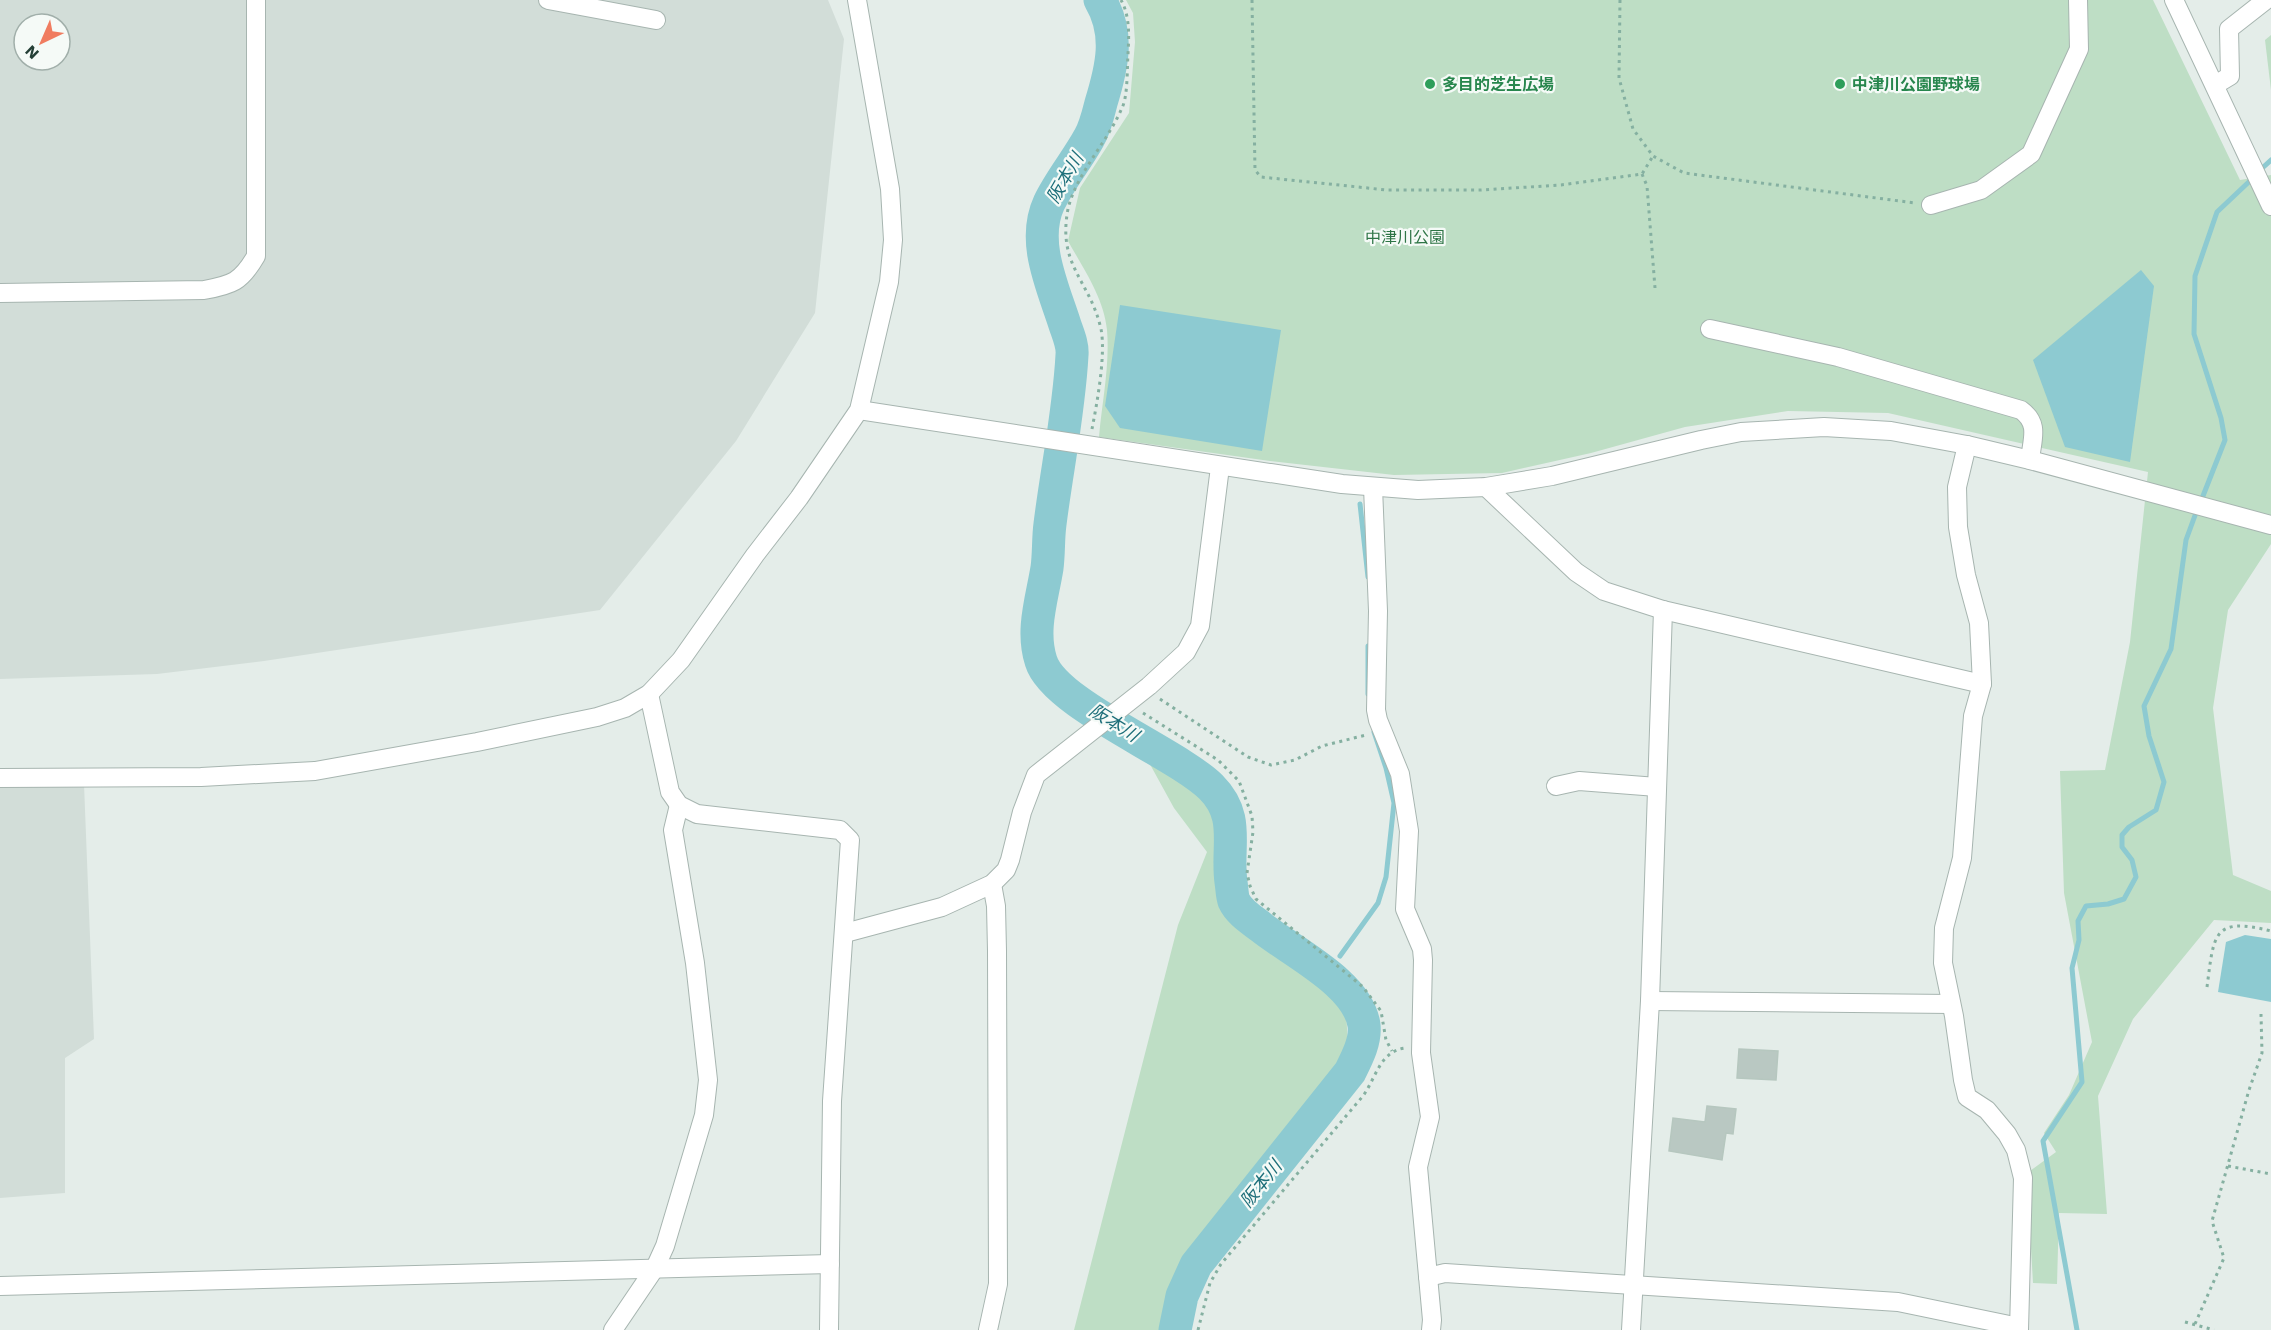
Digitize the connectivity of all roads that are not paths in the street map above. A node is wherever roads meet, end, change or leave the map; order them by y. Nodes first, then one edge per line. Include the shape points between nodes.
1 (256, 0) edge
2 (548, 0) edge
3 (857, 0) edge
4 (2078, 0) edge
5 (2174, 0) edge
6 (2266, 0) edge
7 (656, 20) dead end
8 (2215, 85) junction
9 (1931, 205) road end
10 (2271, 206) edge
11 (0, 293) edge
12 (1710, 329) dead end
13 (859, 411) junction
14 (1967, 445) junction
15 (2030, 460) junction
16 (1220, 467) junction
17 (1373, 487) junction
18 (1486, 487) junction
19 (2264, 523) edge
20 (1663, 610) junction
21 (1982, 684) junction
22 (649, 694) junction
23 (0, 778) edge
24 (1556, 786) dead end
25 (1657, 787) junction
26 (679, 805) junction
27 (992, 884) junction
28 (845, 933) junction
29 (1650, 1001) junction
30 (1951, 1004) junction
31 (830, 1264) junction
32 (655, 1268) junction
33 (1428, 1277) junction
34 (1633, 1285) junction
35 (0, 1286) edge
36 (2019, 1329) edge
37 (613, 1330) edge
38 (829, 1330) edge
39 (988, 1330) edge
40 (1431, 1330) edge
41 (1630, 1330) edge

1 - 11 street via 256,256 247,272 229,285 204,290
2 - 7 street
3 - 13 street via 890,189 893,240 889,282
4 - 9 street via 2079,49 2031,154 1981,190
5 - 8 street
6 - 8 street via 2229,29 2230,76
8 - 10 street
12 - 15 street via 1838,357 2021,410 2034,425
13 - 16 street
13 - 22 street via 681,660
14 - 15 street
14 - 18 street via 1891,431 1824,427 1741,432 1552,476
14 - 21 street via 1957,487 1958,527 1979,623
15 - 19 street
16 - 17 street
16 - 27 street via 1200,626 1186,652 1036,775 1006,870
17 - 18 street
17 - 33 street via 1378,610 1376,710 1400,774 1406,805 1409,852 1405,909 1423,960 1421,1047 1430,1117 1418,1167
18 - 20 street via 1592,584
20 - 21 street
20 - 25 street
21 - 30 street via 1973,716 1962,858 1944,928 1943,963
22 - 23 street via 625,708 597,717 315,771 201,777
22 - 26 street via 670,792
24 - 25 street via 1580,781
25 - 29 street
26 - 28 street via 697,814 840,830 850,840 851,851
26 - 32 street via 673,831 695,963 708,1080 704,1115
27 - 28 street via 942,907
27 - 39 street via 997,951 998,1284
28 - 31 street via 832,1101
29 - 30 street
29 - 34 street
30 - 36 street via 1967,1097 1987,1110 2007,1134 2023,1178
31 - 32 street
31 - 38 street
32 - 35 street
32 - 37 street
33 - 34 street via 1445,1273
33 - 40 street
34 - 36 street via 1898,1302
34 - 41 street

